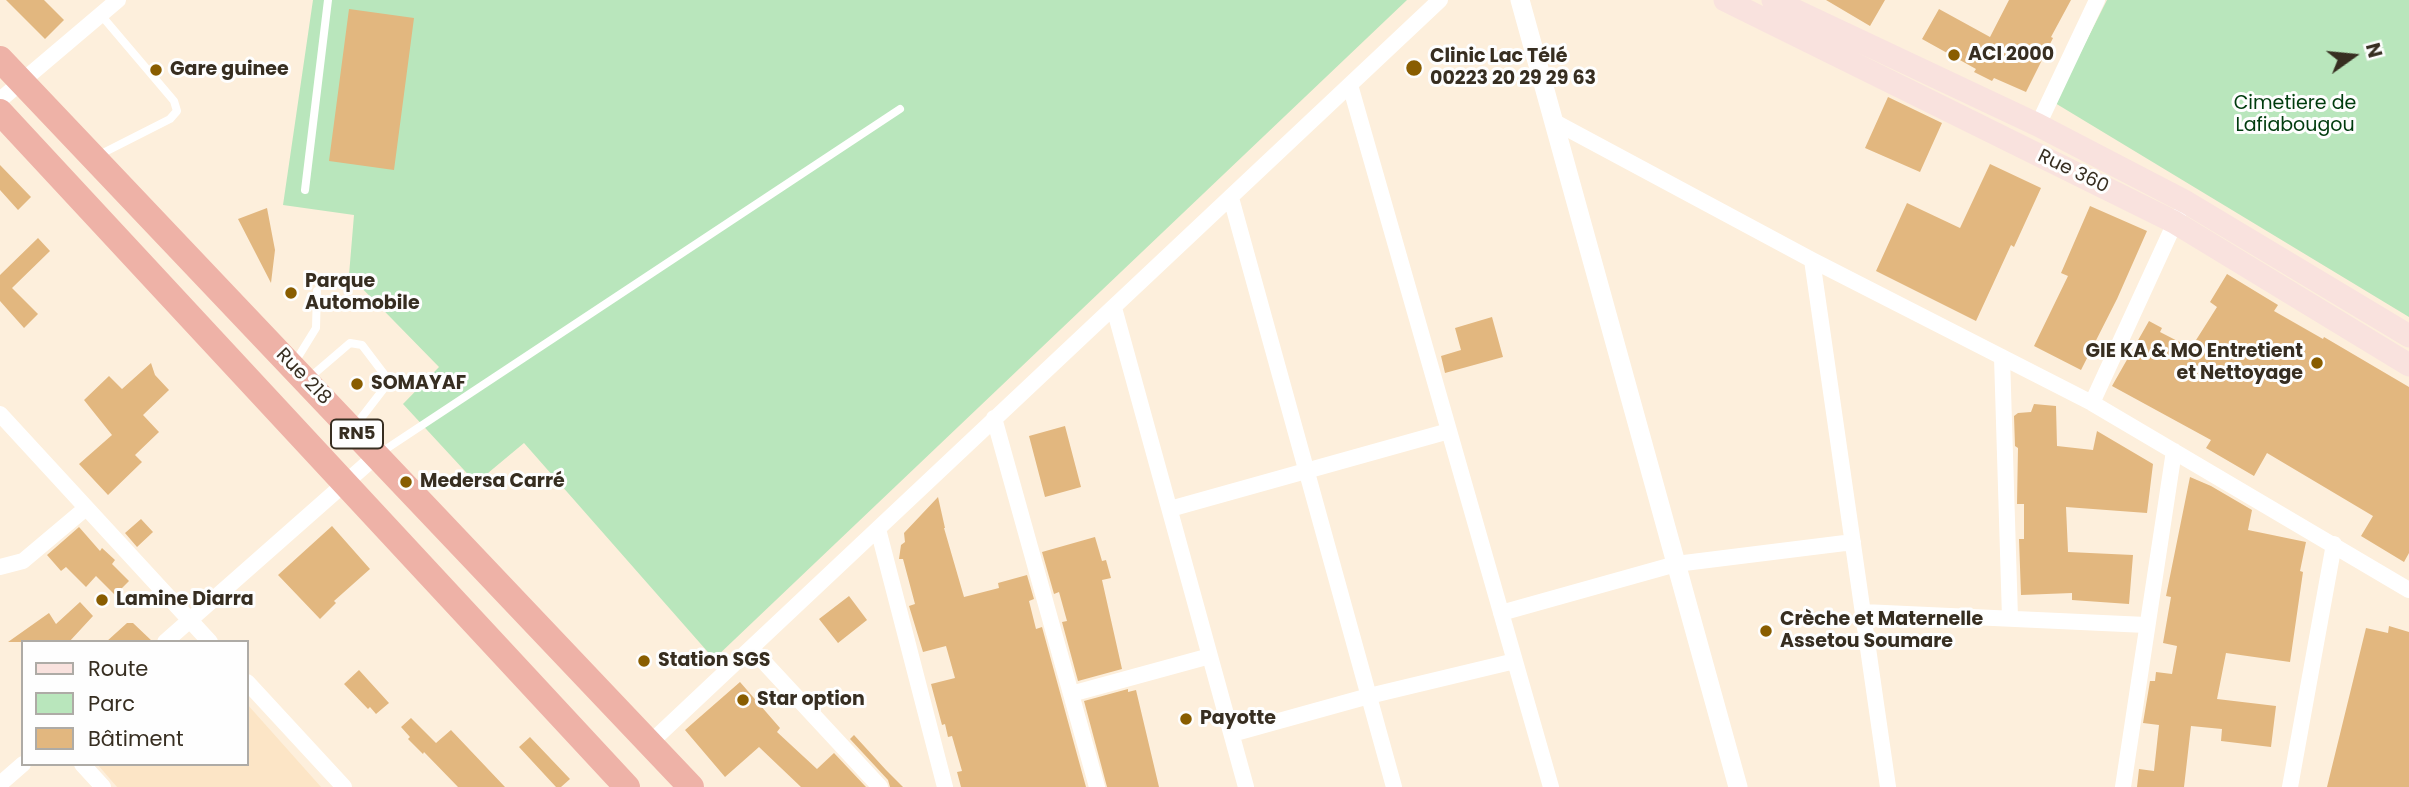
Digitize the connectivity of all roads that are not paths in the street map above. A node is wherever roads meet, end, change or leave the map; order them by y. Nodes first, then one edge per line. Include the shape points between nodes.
1 (118, 0) edge
2 (328, 0) edge
3 (1440, 0) edge
4 (1520, 0) edge
5 (1725, 0) edge
6 (1774, 0) edge
7 (2097, 0) edge
8 (101, 15) junction
9 (0, 59) edge
10 (22, 82) junction
11 (1350, 85) junction
12 (0, 100) edge
13 (900, 109) dead end
14 (0, 112) edge
15 (1553, 121) junction
16 (2038, 125) junction
17 (94, 158) junction
18 (305, 190) dead end
19 (1231, 198) junction
20 (2186, 202) junction
21 (2174, 222) junction
22 (1812, 260) junction
23 (317, 291) dead end
24 (1114, 308) junction
25 (2409, 337) edge
26 (2002, 357) junction
27 (2409, 365) edge
28 (299, 373) junction
29 (2092, 403) junction
30 (0, 414) edge
31 (995, 418) junction
32 (352, 429) junction
33 (1449, 432) junction
34 (2174, 451) junction
35 (377, 455) junction
36 (1307, 471) junction
37 (345, 483) junction
38 (86, 508) junction
39 (1170, 509) junction
40 (878, 529) junction
41 (1853, 542) junction
42 (2334, 544) junction
43 (1676, 564) junction
44 (0, 566) edge
45 (2409, 590) edge
46 (1863, 612) junction
47 (1501, 613) junction
48 (2010, 618) junction
49 (190, 620) junction
50 (2146, 625) junction
51 (167, 640) edge
52 (208, 640) edge
53 (751, 648) junction
54 (1210, 656) junction
55 (1515, 661) junction
56 (248, 683) edge
57 (1071, 694) junction
58 (1369, 696) junction
59 (1232, 734) junction
60 (650, 743) junction
61 (21, 766) edge
62 (84, 766) edge
63 (0, 784) edge
64 (103, 787) edge
65 (344, 787) edge
66 (627, 787) edge
67 (691, 787) edge
68 (880, 787) edge
69 (946, 787) edge
70 (1097, 787) edge
71 (1247, 787) edge
72 (1394, 787) edge
73 (1551, 787) edge
74 (1738, 787) edge
75 (1888, 787) edge
76 (2123, 787) edge
77 (2290, 787) edge

1 - 8 street
2 - 18 lane
3 - 11 street
4 - 15 street
5 - 21 main road, Rue 360
6 - 16 main road, Rue 360
7 - 16 street
8 - 10 street
8 - 17 lane via 177,111 170,119
9 - 10 highway, Rue 218 / RN5
10 - 12 street
10 - 17 highway, Rue 218 / RN5
11 - 19 street
11 - 33 street
13 - 35 lane
14 - 37 highway, RN5
15 - 22 street
15 - 43 street
16 - 20 main road, Rue 360
17 - 28 highway, Rue 218 / RN5
19 - 24 street
19 - 36 street
20 - 21 street
20 - 25 main road, Rue 360
21 - 27 main road, Rue 360
21 - 29 street
22 - 26 street
22 - 41 street
23 - 28 lane via 316,328
24 - 31 street
24 - 39 street
26 - 29 street
26 - 48 street
28 - 32 highway, Rue 218 / RN5
28 - 32 lane via 350,343 362,345 384,374 385,387
29 - 34 street
30 - 38 street
31 - 40 street
31 - 57 street
32 - 35 highway, Rue 218 / RN5
33 - 36 street
33 - 47 street
34 - 42 street
34 - 50 street
35 - 37 street
35 - 60 highway, Rue 218 / RN5
36 - 39 street
36 - 58 street
37 - 49 street
37 - 66 highway, RN5
38 - 44 street via 23,561
38 - 49 street
39 - 54 street
40 - 53 street
40 - 69 street
41 - 43 street
41 - 46 street
42 - 45 street
42 - 77 street
43 - 47 street
43 - 74 street
46 - 48 street
46 - 75 street
47 - 55 street
48 - 50 street
49 - 51 street
49 - 52 street
50 - 76 street
53 - 60 street
53 - 68 street
54 - 57 street
54 - 59 street
55 - 58 street
55 - 73 street
56 - 65 street
57 - 70 street
58 - 59 street
58 - 72 street
59 - 71 street
60 - 67 highway, Rue 218 / RN5
61 - 63 street
62 - 64 street

